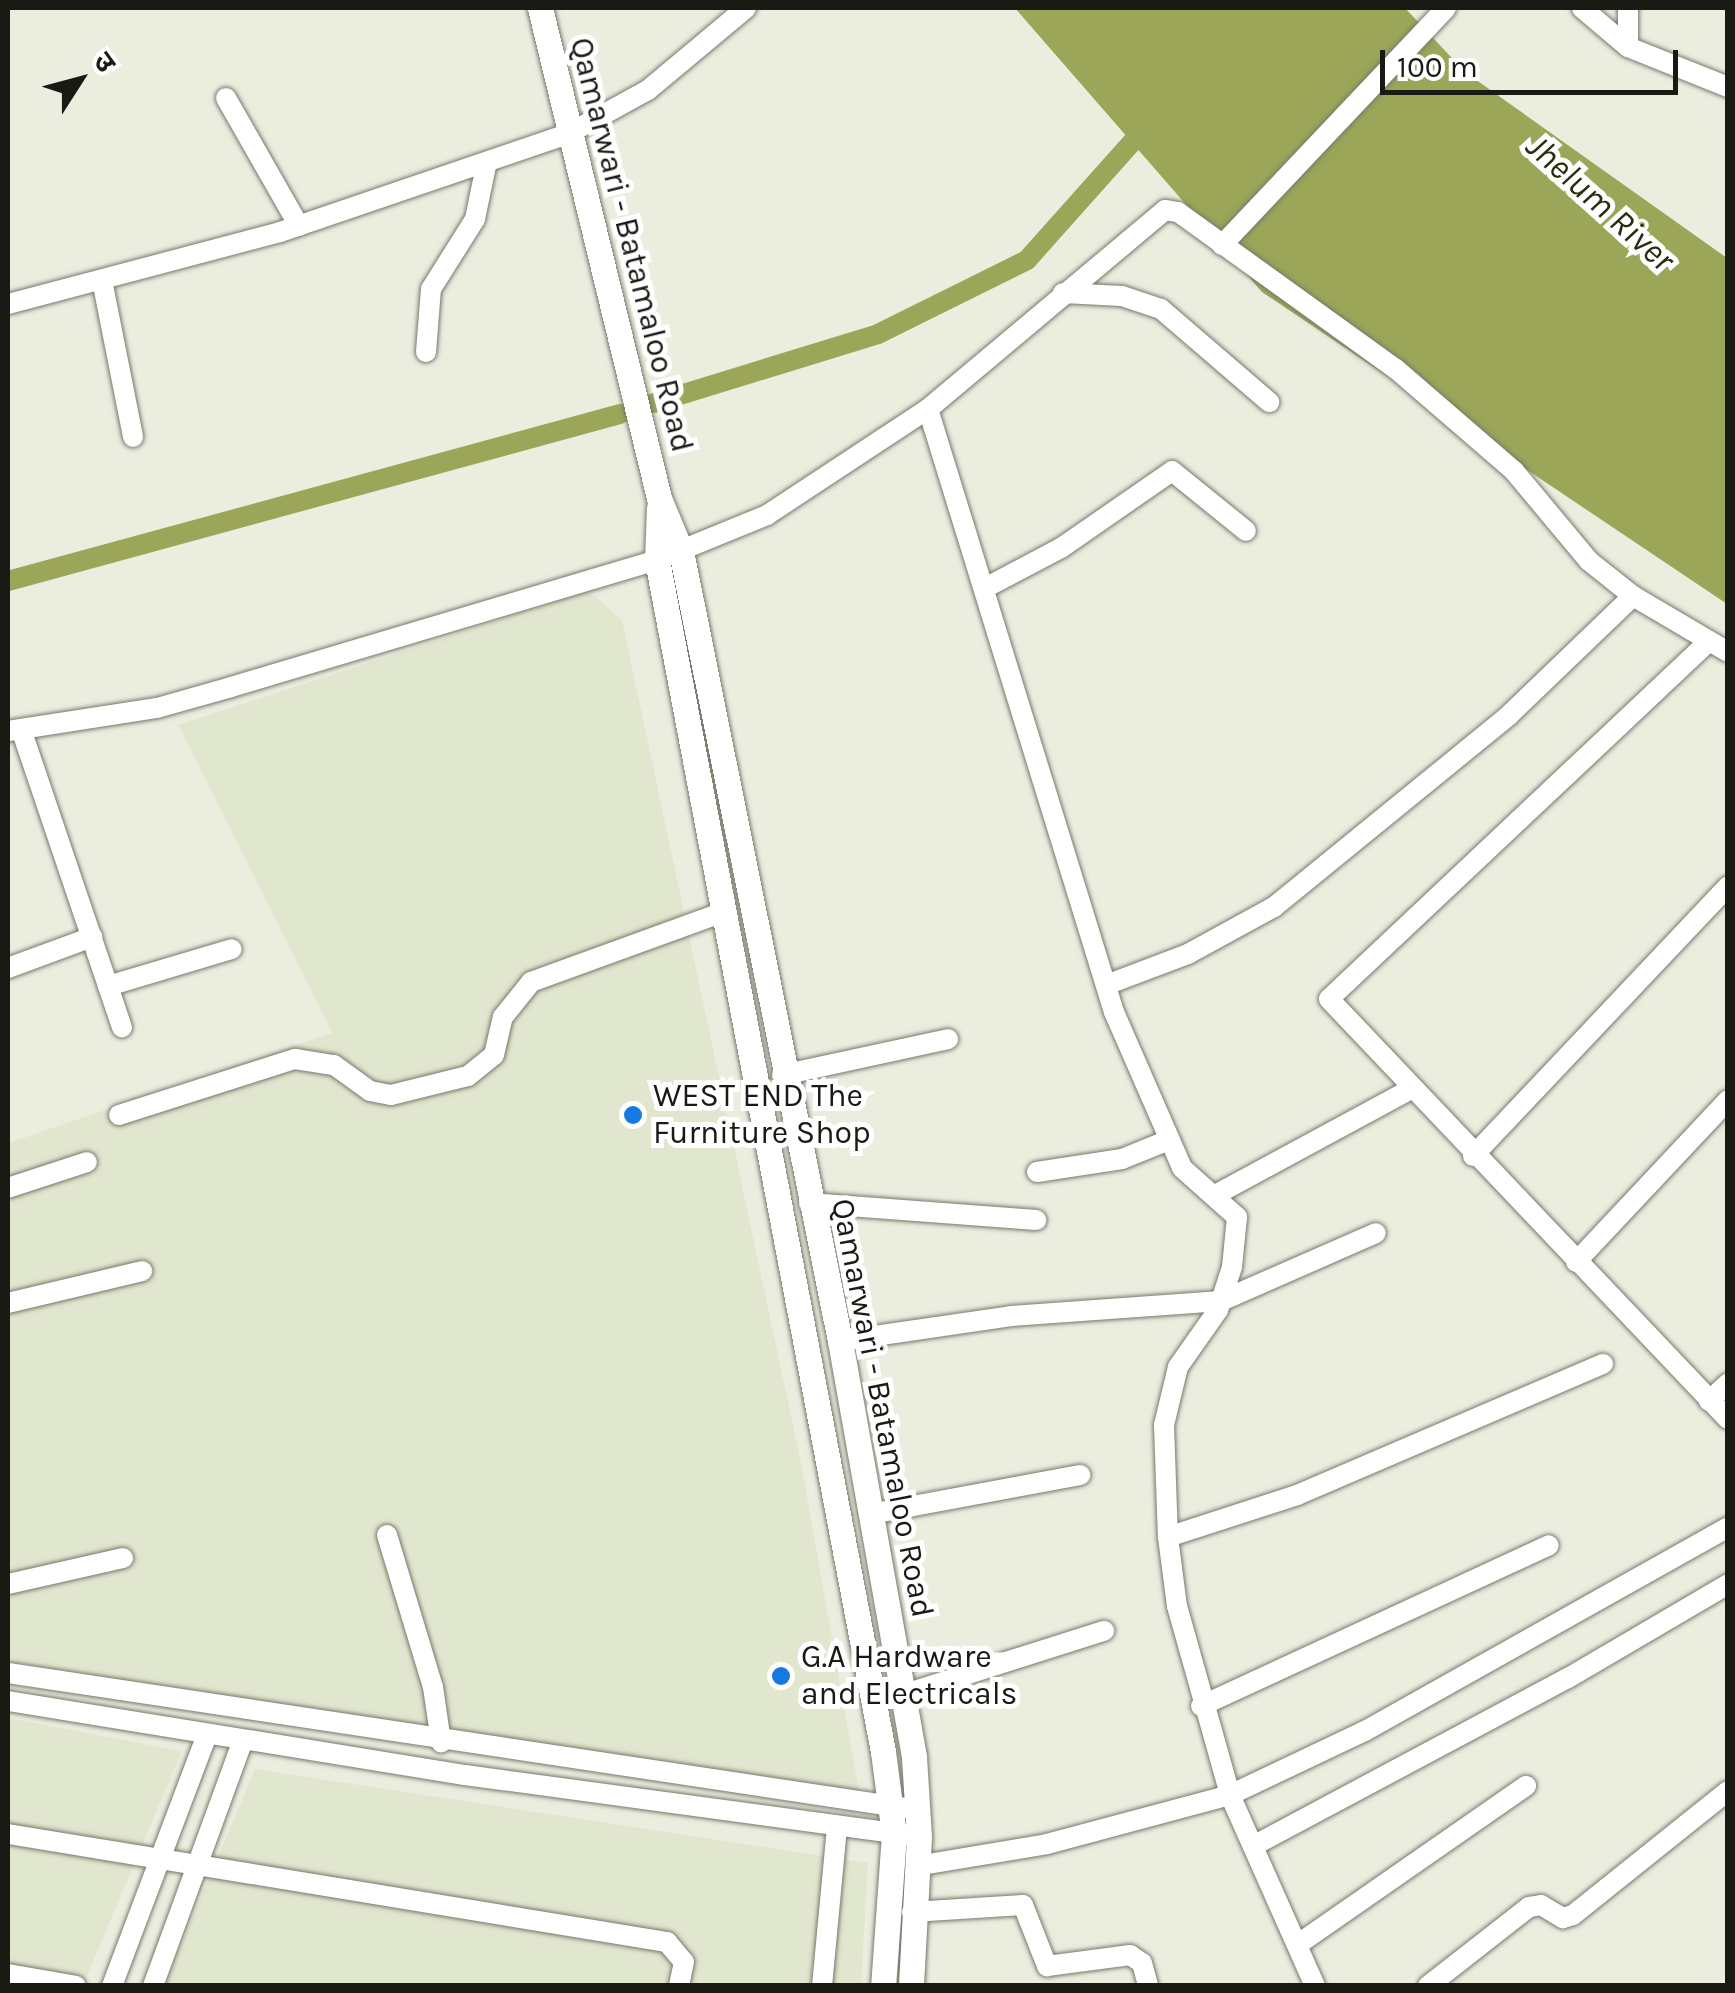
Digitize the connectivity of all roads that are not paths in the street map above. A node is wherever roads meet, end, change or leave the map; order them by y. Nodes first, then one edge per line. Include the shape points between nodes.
1 (540, 8) edge
2 (746, 8) edge
3 (1445, 8) edge
4 (1582, 8) edge
5 (1628, 8) edge
6 (1628, 47) junction
7 (1728, 87) edge
8 (226, 98) dead end
9 (568, 134) junction
10 (486, 166) junction
11 (300, 226) junction
12 (1227, 239) junction
13 (102, 280) junction
14 (1063, 294) junction
15 (8, 304) edge
16 (426, 352) dead end
17 (1269, 402) dead end
18 (928, 409) junction
19 (133, 437) dead end
20 (1246, 530) dead end
21 (669, 556) junction
22 (986, 588) junction
23 (1632, 596) junction
24 (1707, 642) junction
25 (1728, 652) edge
26 (14, 730) edge
27 (1728, 886) edge
28 (723, 912) junction
29 (92, 938) junction
30 (232, 949) dead end
31 (8, 968) edge
32 (1106, 984) junction
33 (108, 986) junction
34 (122, 1027) dead end
35 (948, 1040) dead end
36 (782, 1075) junction
37 (1409, 1090) junction
38 (1728, 1100) edge
39 (119, 1115) dead end
40 (1169, 1140) junction
41 (1473, 1156) junction
42 (88, 1162) dead end
43 (1038, 1172) dead end
44 (8, 1188) edge
45 (1217, 1194) junction
46 (809, 1203) junction
47 (1036, 1220) dead end
48 (1376, 1233) dead end
49 (1576, 1262) junction
50 (142, 1271) dead end
51 (1220, 1301) junction
52 (8, 1302) edge
53 (840, 1341) junction
54 (1603, 1364) dead end
55 (1728, 1383) edge
56 (1709, 1401) junction
57 (1728, 1419) edge
58 (1080, 1475) dead end
59 (870, 1514) junction
60 (1728, 1527) edge
61 (387, 1535) dead end
62 (1168, 1537) junction
63 (1549, 1545) dead end
64 (123, 1558) dead end
65 (8, 1584) edge
66 (1728, 1584) edge
67 (1104, 1631) dead end
68 (8, 1673) edge
69 (905, 1694) junction
70 (8, 1701) edge
71 (1201, 1706) junction
72 (207, 1734) junction
73 (242, 1740) junction
74 (441, 1742) junction
75 (1526, 1786) dead end
76 (1728, 1791) edge
77 (1230, 1795) junction
78 (890, 1806) junction
79 (917, 1809) junction
80 (837, 1826) junction
81 (8, 1834) edge
82 (906, 1835) junction
83 (1252, 1846) junction
84 (164, 1860) junction
85 (916, 1866) junction
86 (201, 1867) junction
87 (912, 1912) junction
88 (1297, 1945) junction
89 (8, 1974) edge
90 (76, 1986) edge
91 (112, 1986) edge
92 (152, 1986) edge
93 (680, 1986) edge
94 (822, 1986) edge
95 (883, 1986) edge
96 (910, 1986) edge
97 (1148, 1986) edge
98 (1315, 1986) edge
99 (1428, 1986) edge

1 - 9 main road, Qamarwari - Batamaloo Road
2 - 9 street via 648,90
3 - 12 street
4 - 6 street
5 - 6 street
6 - 7 street
8 - 11 street
9 - 10 street
9 - 21 main road, Qamarwari - Batamaloo Road
10 - 11 street
10 - 16 street via 475,219 431,290
11 - 13 street
12 - 14 street via 1165,210
12 - 23 street via 1456,418 1514,470 1590,561
13 - 15 street
13 - 19 street
14 - 17 street via 1122,296 1160,310
14 - 18 street
18 - 21 street via 766,514
18 - 22 street
20 - 22 street via 1172,471 1061,548
21 - 26 street via 157,708
21 - 28 main road, Qamarwari - Batamaloo Road
21 - 36 main road, Qamarwari - Batamaloo Road
22 - 32 street
23 - 24 street
23 - 32 street via 1509,715 1274,907 1188,954
24 - 25 street
24 - 37 street via 1330,994 1338,1016
26 - 29 street
27 - 41 street
28 - 39 street via 532,982 503,1018 494,1055 468,1076 391,1095 370,1091 334,1065 295,1059
28 - 78 main road, Qamarwari - Batamaloo Road via 845,1528
29 - 31 street
29 - 33 street
30 - 33 street
32 - 40 street
33 - 34 street
35 - 36 street
36 - 46 main road, Qamarwari - Batamaloo Road
37 - 41 street
37 - 45 street
38 - 49 street
40 - 43 street via 1122,1159
40 - 45 street via 1182,1168
41 - 49 street
42 - 44 street
45 - 51 street via 1238,1222
46 - 47 street
46 - 53 main road, Qamarwari - Batamaloo Road
48 - 51 street
49 - 56 street
50 - 52 street
51 - 53 street via 1011,1316
51 - 62 street via 1178,1367 1164,1426
53 - 59 main road, Qamarwari - Batamaloo Road
54 - 62 street via 1296,1494
55 - 56 street
56 - 57 street
58 - 59 street
59 - 69 main road, Qamarwari - Batamaloo Road
60 - 77 street via 1365,1731
61 - 74 street via 433,1687
62 - 71 street
63 - 71 street
64 - 65 street
66 - 83 street via 1568,1678
67 - 69 street
68 - 74 street
69 - 79 main road, Qamarwari - Batamaloo Road
70 - 72 street
71 - 77 street
72 - 73 street
72 - 84 street
73 - 80 street
73 - 86 street
74 - 78 street
75 - 88 street
76 - 99 street via 1573,1915 1528,1907
77 - 83 street
77 - 85 street via 1046,1844
78 - 79 street
78 - 82 main road, Qamarwari - Batamaloo Road
79 - 82 main road, Qamarwari - Batamaloo Road
80 - 82 street
80 - 94 street
81 - 84 street
82 - 85 main road, Qamarwari - Batamaloo Road
82 - 95 main road, Qamarwari - Batamaloo Road
83 - 88 street
84 - 86 street
84 - 91 street
85 - 87 main road, Qamarwari - Batamaloo Road
86 - 92 street
86 - 93 street via 667,1942 684,1962
87 - 96 main road, Qamarwari - Batamaloo Road
87 - 97 street via 1023,1904 1047,1966 1130,1954 1142,1963
88 - 98 street
89 - 90 street

